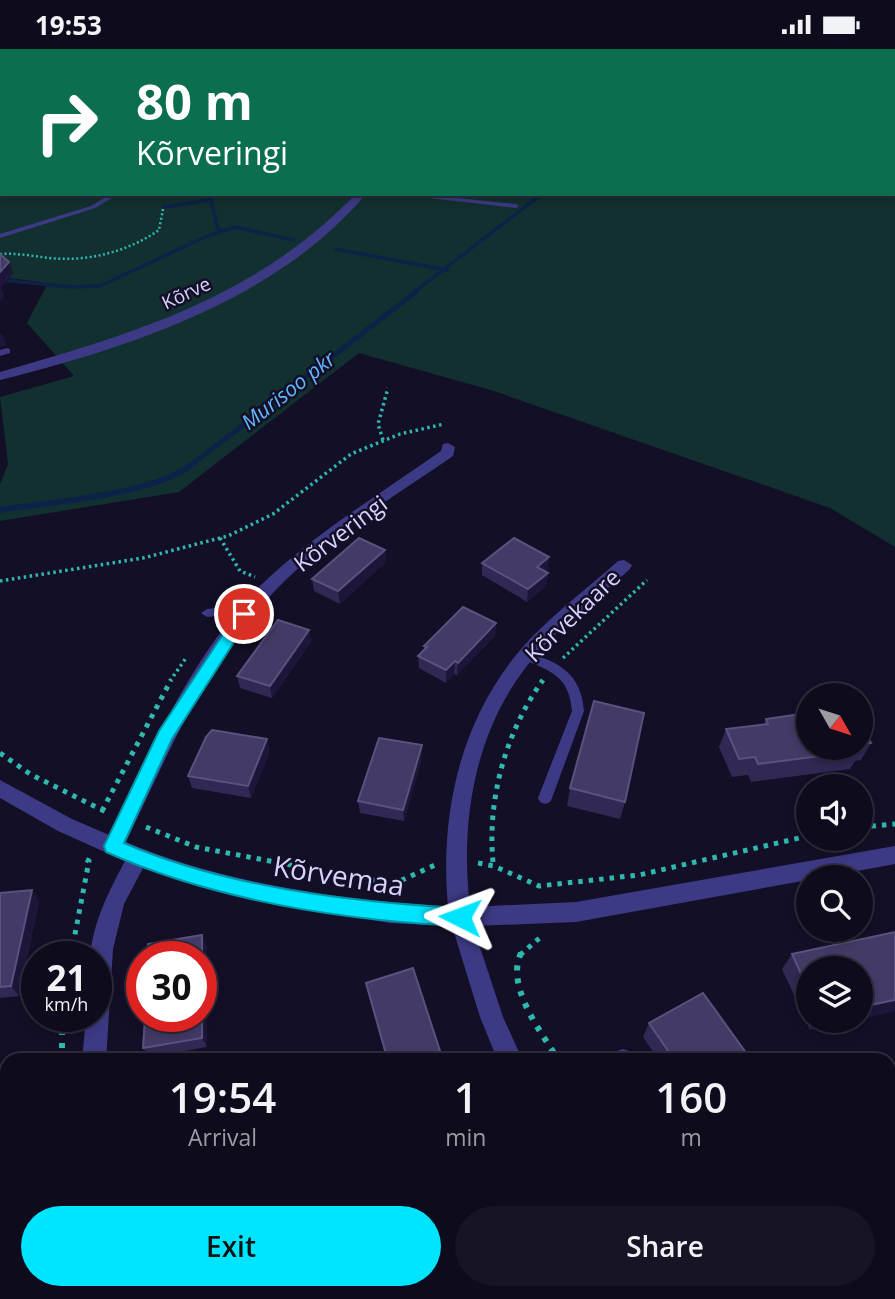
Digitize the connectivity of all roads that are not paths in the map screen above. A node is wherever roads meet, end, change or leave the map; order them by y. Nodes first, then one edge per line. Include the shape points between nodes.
1 (112, 196) edge
2 (359, 196) edge
3 (417, 196) edge
4 (516, 206) dead end
5 (0, 236) edge
6 (0, 376) edge
7 (448, 447) dead end
8 (624, 565) dead end
9 (207, 613) dead end
10 (244, 614) junction
11 (526, 656) junction
12 (0, 788) edge
13 (545, 797) dead end
14 (113, 846) junction
15 (895, 855) edge
16 (138, 857) junction
17 (460, 917) junction
18 (95, 1053) edge
19 (506, 1053) edge

1 - 5 lane via 93,207
2 - 6 street, Kõrve via 303,248 226,294 115,341
3 - 4 lane
7 - 10 street, Kõrveringi via 449,453 297,563
8 - 11 street, Kõrvekaare
9 - 10 lane
10 - 14 street, Kõrveringi via 165,736
11 - 13 lane via 571,680 578,697 578,711
11 - 17 street, Kõrvekaare via 484,718 468,759 458,807
12 - 14 street, Kõrvemaa
14 - 16 street, Kõrvemaa
15 - 17 street, Kõrvemaa via 576,912
16 - 17 street, Kõrvemaa via 236,887 390,913
16 - 18 street via 114,902 103,949
17 - 19 street, Kõrvekaare via 495,1033

